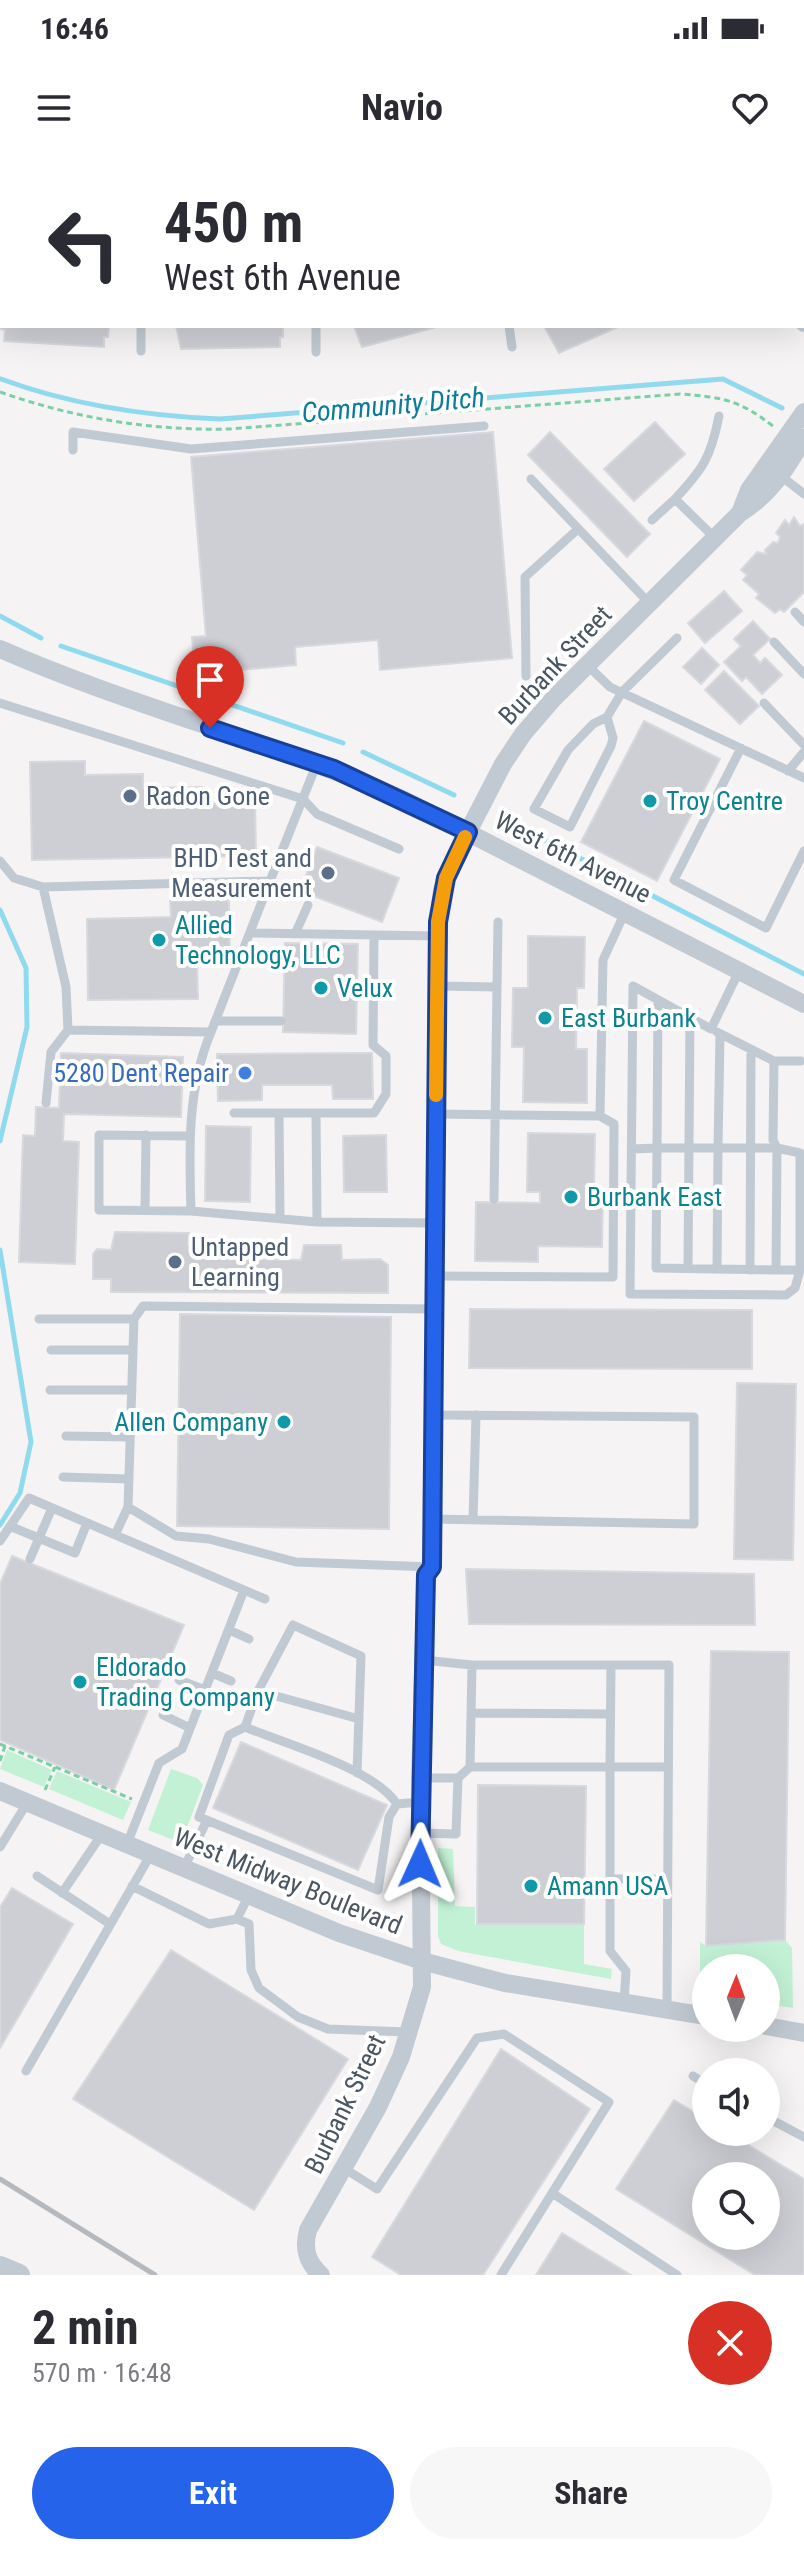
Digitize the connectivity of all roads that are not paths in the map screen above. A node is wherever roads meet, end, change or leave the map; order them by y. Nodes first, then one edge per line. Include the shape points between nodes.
1 (141, 328) edge
2 (316, 328) edge
3 (509, 328) edge
4 (512, 347) dead end
5 (141, 351) dead end
6 (316, 352) dead end
7 (804, 412) edge
8 (719, 416) dead end
9 (484, 426) dead end
10 (804, 438) edge
11 (73, 450) dead end
12 (781, 476) junction
13 (531, 479) dead end
14 (804, 494) edge
15 (675, 499) junction
16 (740, 513) junction
17 (652, 520) dead end
18 (578, 529) junction
19 (716, 539) junction
20 (650, 604) junction
21 (795, 612) dead end
22 (804, 622) edge
23 (677, 638) dead end
24 (774, 642) dead end
25 (1, 653) edge
26 (587, 665) junction
27 (804, 674) edge
28 (526, 676) dead end
29 (622, 692) junction
30 (0, 703) edge
31 (764, 703) dead end
32 (607, 717) junction
33 (804, 745) edge
34 (741, 748) junction
35 (804, 752) edge
36 (317, 763) junction
37 (788, 771) junction
38 (804, 778) edge
39 (303, 799) junction
40 (468, 832) junction
41 (399, 849) dead end
42 (804, 851) edge
43 (0, 861) edge
44 (270, 881) junction
45 (43, 887) junction
46 (308, 905) dead end
47 (625, 912) junction
48 (498, 922) dead end
49 (250, 933) junction
50 (295, 934) junction
51 (374, 935) junction
52 (438, 936) junction
53 (739, 971) junction
54 (437, 986) junction
55 (497, 987) junction
56 (658, 1000) junction
57 (804, 1004) edge
58 (690, 1017) junction
59 (215, 1021) junction
60 (281, 1021) dead end
61 (68, 1030) junction
62 (715, 1031) junction
63 (211, 1032) junction
64 (751, 1049) junction
65 (774, 1061) junction
66 (801, 1061) dead end
67 (46, 1103) dead end
68 (234, 1113) dead end
69 (316, 1113) junction
70 (279, 1114) junction
71 (436, 1114) junction
72 (496, 1115) junction
73 (600, 1116) junction
74 (146, 1135) junction
75 (189, 1136) junction
76 (657, 1148) junction
77 (689, 1148) junction
78 (718, 1148) junction
79 (751, 1148) junction
80 (777, 1148) junction
81 (632, 1149) junction
82 (494, 1199) dead end
83 (145, 1210) junction
84 (191, 1211) junction
85 (280, 1217) junction
86 (317, 1222) junction
87 (435, 1223) junction
88 (688, 1268) junction
89 (717, 1269) junction
90 (750, 1270) junction
91 (776, 1270) junction
92 (800, 1270) junction
93 (435, 1276) junction
94 (435, 1309) junction
95 (39, 1319) dead end
96 (134, 1319) junction
97 (51, 1350) dead end
98 (133, 1350) junction
99 (50, 1390) dead end
100 (132, 1390) junction
101 (433, 1415) junction
102 (476, 1415) junction
103 (66, 1436) dead end
104 (130, 1437) junction
105 (63, 1477) dead end
106 (129, 1479) junction
107 (128, 1507) junction
108 (52, 1508) junction
109 (433, 1519) junction
110 (473, 1520) junction
111 (87, 1523) junction
112 (12, 1527) junction
113 (115, 1535) junction
114 (39, 1538) junction
115 (0, 1541) edge
116 (30, 1559) dead end
117 (432, 1567) junction
118 (244, 1590) junction
119 (265, 1599) dead end
120 (229, 1630) junction
121 (249, 1639) dead end
122 (423, 1660) junction
123 (472, 1665) junction
124 (611, 1665) junction
125 (212, 1673) junction
126 (179, 1680) dead end
127 (231, 1681) dead end
128 (205, 1690) junction
129 (258, 1691) junction
130 (471, 1713) junction
131 (610, 1714) junction
132 (163, 1715) dead end
133 (359, 1719) junction
134 (245, 1727) junction
135 (190, 1728) junction
136 (470, 1767) junction
137 (610, 1767) junction
138 (668, 1767) junction
139 (357, 1773) junction
140 (420, 1778) junction
141 (458, 1778) junction
142 (0, 1791) edge
143 (420, 1802) junction
144 (27, 1803) junction
145 (397, 1804) junction
146 (207, 1820) junction
147 (420, 1833) junction
148 (102, 1834) junction
149 (127, 1844) junction
150 (0, 1847) edge
151 (151, 1854) junction
152 (184, 1868) junction
153 (37, 1876) dead end
154 (610, 1879) junction
155 (667, 1879) junction
156 (132, 1886) junction
157 (62, 1893) junction
158 (249, 1895) junction
159 (237, 1919) junction
160 (110, 1924) junction
161 (422, 1961) junction
162 (624, 2002) junction
163 (667, 2010) junction
164 (692, 2014) edge
165 (780, 2029) edge
166 (408, 2032) junction
167 (804, 2033) edge
168 (26, 2071) dead end
169 (780, 2124) edge
170 (804, 2137) edge
171 (345, 2169) junction
172 (552, 2193) junction
173 (0, 2267) edge
174 (19, 2275) edge
175 (321, 2275) edge
176 (501, 2275) edge
177 (677, 2275) edge

1 - 5 lane
2 - 6 lane
3 - 4 lane
7 - 16 street, Burbank Street via 749,490
8 - 15 lane via 712,452
9 - 11 lane via 191,449 73,432
10 - 12 street, Burbank Street
12 - 14 lane
12 - 16 street, Burbank Street via 762,499
13 - 18 lane
15 - 17 lane
15 - 19 lane
16 - 19 street, Burbank Street
18 - 20 lane
18 - 28 lane via 525,577
19 - 20 street, Burbank Street
20 - 26 street, Burbank Street
21 - 22 lane
23 - 29 lane
24 - 27 lane
25 - 36 street, West 6th Avenue
26 - 29 lane
26 - 40 street, Burbank Street via 523,734
29 - 32 lane
29 - 34 lane
30 - 39 lane
31 - 33 lane
32 - 32 lane via 568,750 534,809 570,827 611,746
34 - 37 lane
34 - 42 lane via 674,880 766,928
35 - 37 lane
36 - 39 lane
36 - 40 street, West 6th Avenue
37 - 38 lane
39 - 41 lane via 317,814
39 - 44 lane
40 - 47 street, West 6th Avenue
40 - 52 street, Burbank Street via 442,890
43 - 45 lane via 14,878
44 - 45 lane
44 - 49 lane
45 - 61 lane via 66,987
46 - 50 lane
47 - 53 street, West 6th Avenue
47 - 73 lane via 603,960
48 - 55 lane
49 - 50 lane
49 - 59 lane
50 - 51 lane
51 - 52 lane
51 - 69 lane via 373,1045 386,1056 386,1094 374,1113
52 - 54 street, Burbank Street
53 - 57 street, West 6th Avenue
53 - 62 lane
54 - 55 lane
54 - 71 street, Burbank Street
55 - 72 lane
56 - 58 lane
56 - 76 lane
56 - 81 lane via 633,986
58 - 62 lane
58 - 77 lane
59 - 60 lane
59 - 63 lane
61 - 63 lane
61 - 67 lane via 51,1052
62 - 64 lane
62 - 78 lane
63 - 75 lane via 198,1061
64 - 65 lane
64 - 79 lane
65 - 66 lane
65 - 80 lane
68 - 70 lane
69 - 70 lane
69 - 86 lane
70 - 85 lane
71 - 72 lane
71 - 87 street, Burbank Street
72 - 73 lane
72 - 82 lane
73 - 93 lane via 614,1124 613,1277
74 - 75 lane
74 - 83 lane
74 - 83 lane via 99,1135 99,1210
75 - 84 lane
76 - 77 lane
76 - 81 lane
76 - 88 lane via 656,1268
77 - 78 lane
77 - 88 lane
78 - 79 lane
78 - 89 lane
79 - 80 lane
79 - 90 lane
80 - 91 lane
80 - 92 lane via 800,1153
81 - 92 lane via 630,1294 786,1295 795,1288
83 - 84 lane
84 - 85 lane
85 - 86 lane
86 - 87 lane
87 - 93 street, Burbank Street
88 - 89 lane
89 - 90 lane
90 - 91 lane
91 - 92 lane
93 - 94 street, Burbank Street
94 - 96 lane via 143,1306
94 - 101 street, Burbank Street
95 - 96 lane
96 - 98 lane
97 - 98 lane
98 - 100 lane
99 - 100 lane
100 - 104 lane
101 - 102 lane
101 - 109 street, Burbank Street
102 - 110 lane
102 - 110 lane via 694,1417 694,1524
103 - 104 lane
104 - 106 lane
105 - 106 lane
106 - 107 lane
107 - 113 lane
107 - 117 lane via 176,1536 209,1539 296,1562
108 - 111 lane
108 - 112 lane via 29,1498
108 - 114 lane
109 - 110 lane
109 - 117 street, Burbank Street
111 - 113 lane
111 - 114 lane via 75,1553
112 - 114 lane
112 - 115 lane
113 - 118 lane
114 - 116 lane
117 - 122 street, Burbank Street via 426,1575
118 - 119 lane
118 - 120 lane
120 - 121 lane
120 - 125 lane
122 - 123 lane
122 - 140 street, Burbank Street
123 - 124 lane
123 - 130 lane
124 - 131 lane
124 - 138 lane via 669,1665
125 - 127 lane
125 - 128 lane
126 - 128 lane
128 - 135 lane
129 - 133 lane
129 - 133 lane via 293,1625 361,1656
129 - 134 lane
130 - 131 lane
130 - 136 lane
131 - 137 lane
132 - 135 lane
133 - 139 lane
134 - 139 lane
134 - 146 lane via 229,1735 199,1817
135 - 149 lane via 182,1749 159,1763
136 - 137 lane
136 - 141 lane
137 - 138 lane
137 - 154 lane
138 - 155 lane
139 - 145 lane via 390,1793
140 - 141 lane
140 - 143 street, Burbank Street
141 - 147 lane via 456,1834
142 - 144 street, West Midway Boulevard
143 - 145 lane
143 - 147 street, Burbank Street
144 - 148 street, West Midway Boulevard
144 - 150 lane
145 - 146 lane via 389,1817 378,1890
146 - 152 lane
147 - 161 street, Burbank Street
148 - 149 street, West Midway Boulevard
148 - 157 lane
149 - 151 street, West Midway Boulevard
151 - 152 street, West Midway Boulevard
151 - 156 lane
152 - 158 street, West Midway Boulevard
153 - 157 lane
154 - 155 lane
154 - 162 lane via 610,1951 626,1971
155 - 163 lane
156 - 159 lane via 209,1924
156 - 160 lane
157 - 160 lane
158 - 159 lane
158 - 161 street, West Midway Boulevard
159 - 166 lane via 249,1924 251,1970 259,1988 298,2017 328,2029
160 - 168 lane
161 - 162 street, West Midway Boulevard via 505,1983
161 - 166 street, Burbank Street via 422,1987
162 - 163 street, West Midway Boulevard
163 - 164 street, West Midway Boulevard
165 - 167 street
166 - 171 street, Burbank Street
169 - 170 lane
171 - 172 lane via 377,2189 477,2038 504,2034 609,2102
171 - 175 street, Burbank Street via 305,2241 308,2260
172 - 176 lane
172 - 177 lane
173 - 174 street

